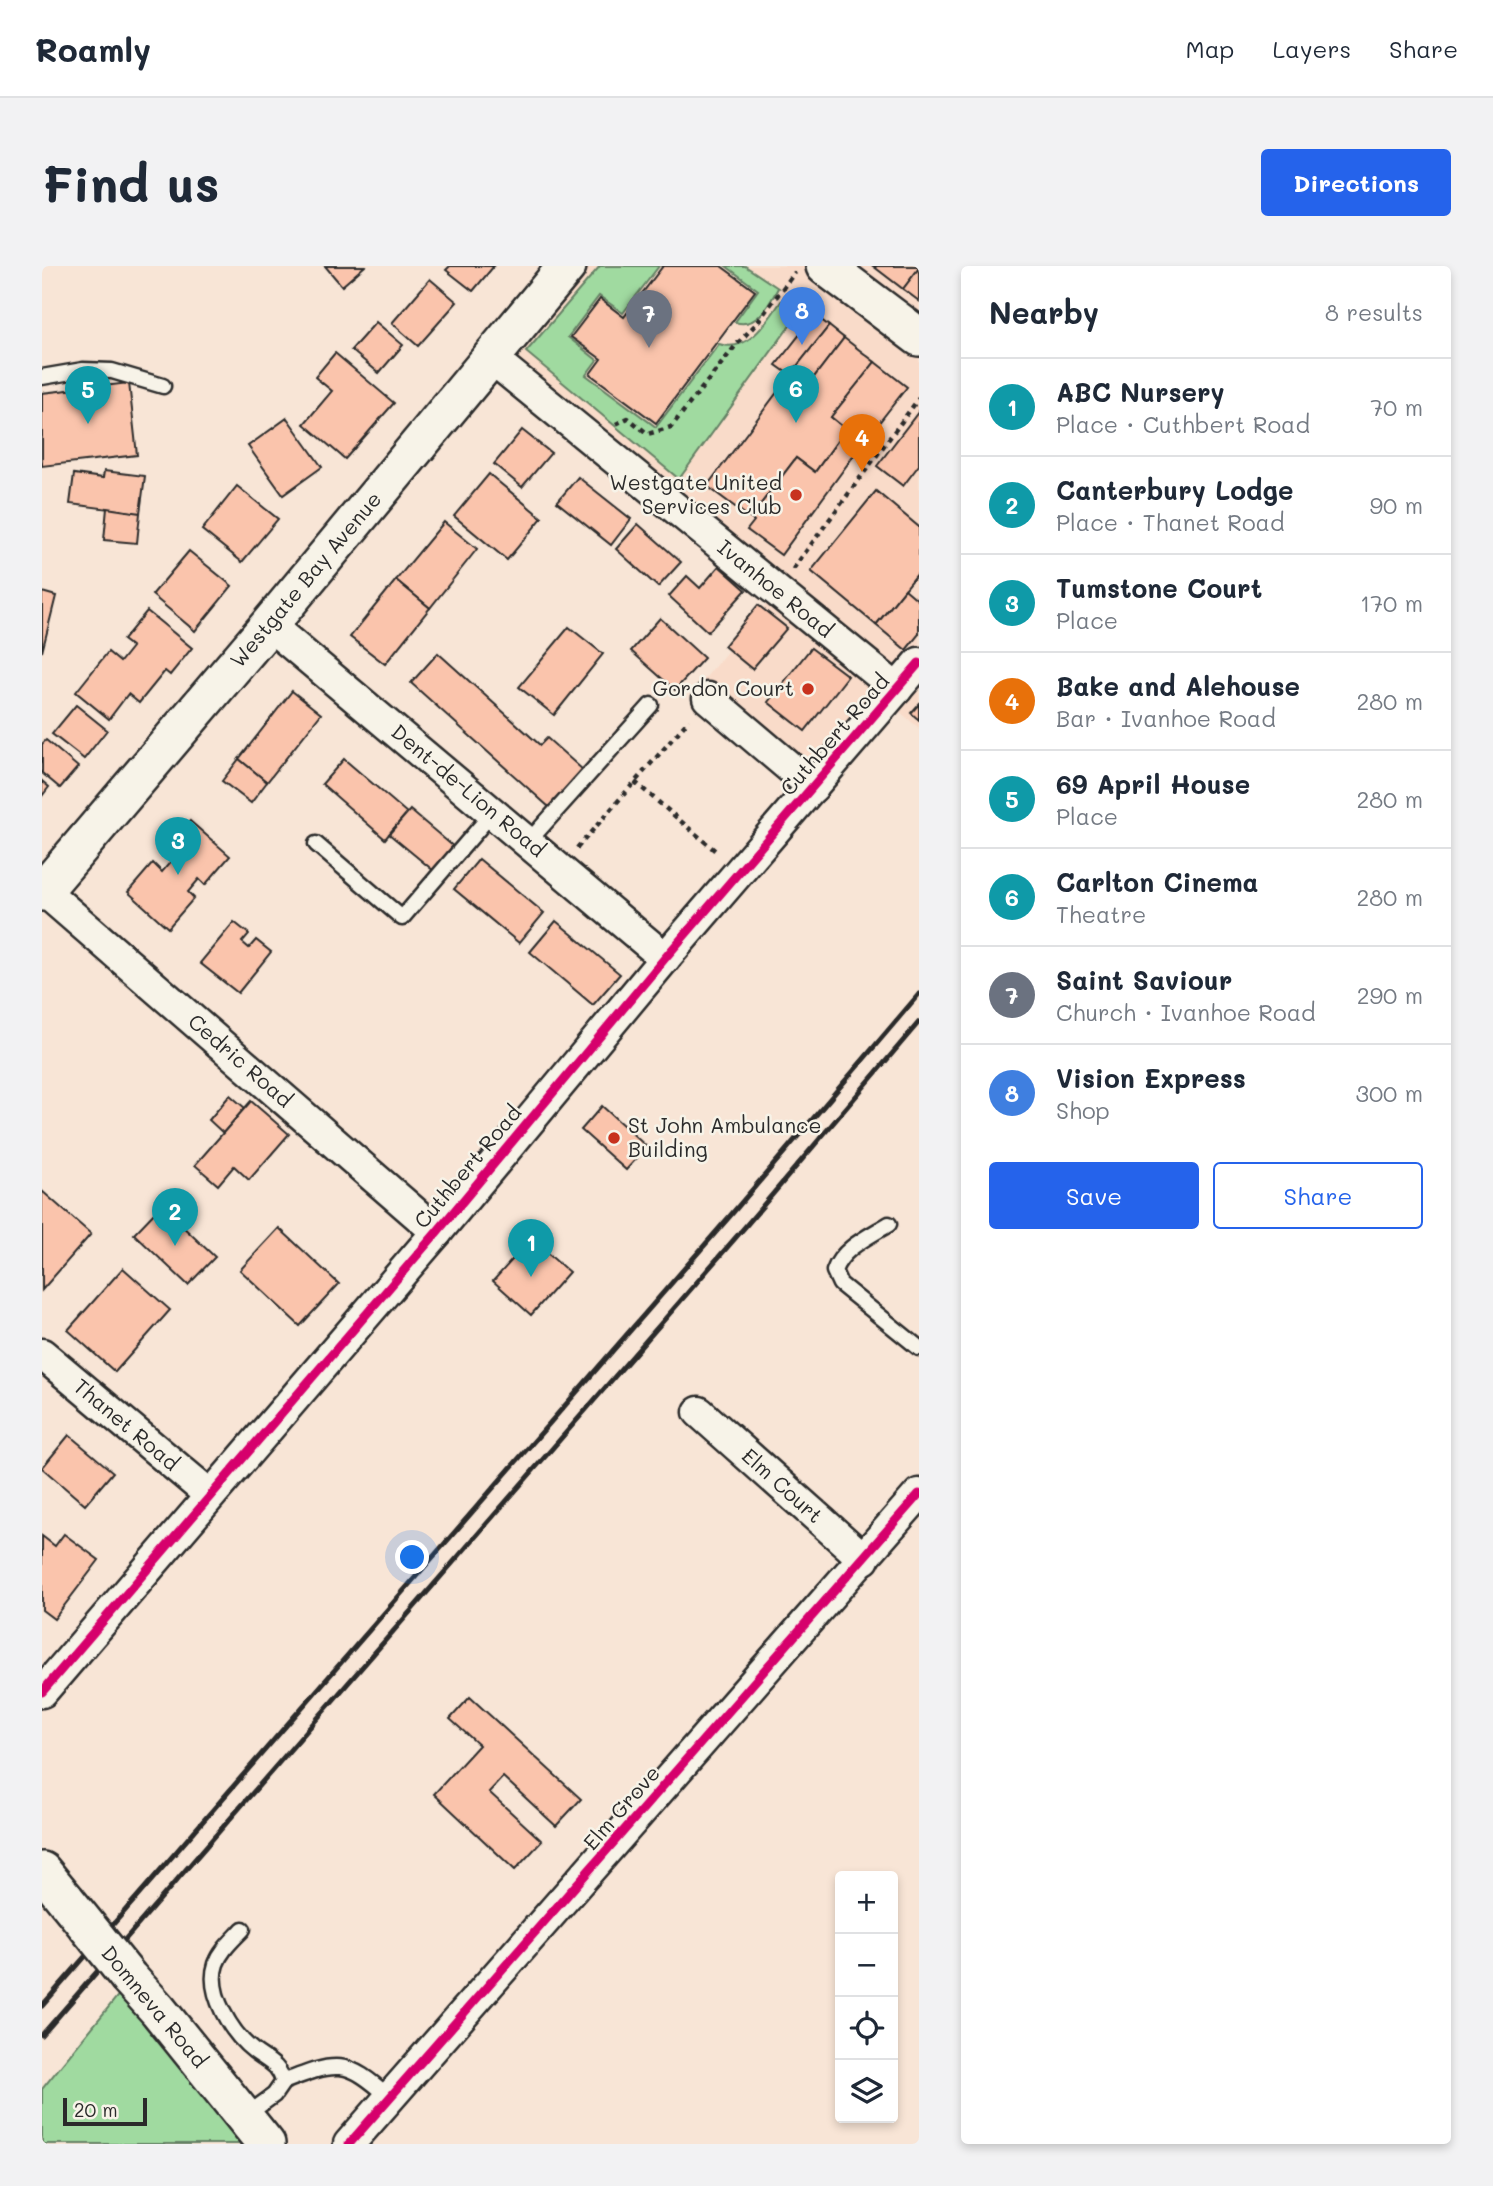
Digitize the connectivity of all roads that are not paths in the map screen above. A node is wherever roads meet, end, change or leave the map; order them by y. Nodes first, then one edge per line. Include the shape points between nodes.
1 (567, 266) edge
2 (825, 266) edge
3 (919, 337) edge
4 (490, 357) junction
5 (42, 377) edge
6 (163, 386) dead end
7 (269, 625) junction
8 (919, 663) edge
9 (897, 689) junction
10 (708, 698) road end
11 (651, 705) dead end
12 (813, 788) junction
13 (493, 812) junction
14 (528, 842) junction
15 (316, 845) dead end
16 (45, 885) edge
17 (665, 958) junction
18 (889, 1224) dead end
19 (437, 1232) junction
20 (919, 1348) edge
21 (42, 1354) edge
22 (699, 1412) dead end
23 (919, 1494) edge
24 (210, 1496) junction
25 (864, 1559) junction
26 (42, 1692) edge
27 (42, 1871) edge
28 (243, 1929) dead end
29 (283, 2082) junction
30 (390, 2098) junction
31 (256, 2130) edge
32 (349, 2144) edge

1 - 4 street, Westgate Bay Avenue
2 - 3 street
4 - 7 street, Westgate Bay Avenue
4 - 9 street, Ivanhoe Road
5 - 6 lane via 112,371
7 - 13 street, Dent-de-Lion Road
7 - 16 street, Westgate Bay Avenue
8 - 9 street, Cuthbert Road
9 - 12 street, Cuthbert Road
10 - 12 street
11 - 14 lane
12 - 17 street, Cuthbert Road
13 - 14 street, Dent-de-Lion Road
13 - 15 lane via 402,918
14 - 17 street, Dent-de-Lion Road
16 - 19 street, Cedric Road
17 - 19 street, Cuthbert Road
18 - 20 lane via 845,1253 834,1271 847,1290
19 - 24 street, Cuthbert Road
21 - 24 street, Thanet Road
22 - 25 street, Elm Court
23 - 25 street, Elm Grove
24 - 26 street, Cuthbert Road
25 - 30 street, Elm Grove
27 - 31 street, Domneva Road, bridge
28 - 29 lane via 220,1954 215,1991 233,2028 277,2067
29 - 30 lane via 343,2066 359,2072
29 - 31 lane
30 - 32 street, Elm Grove

